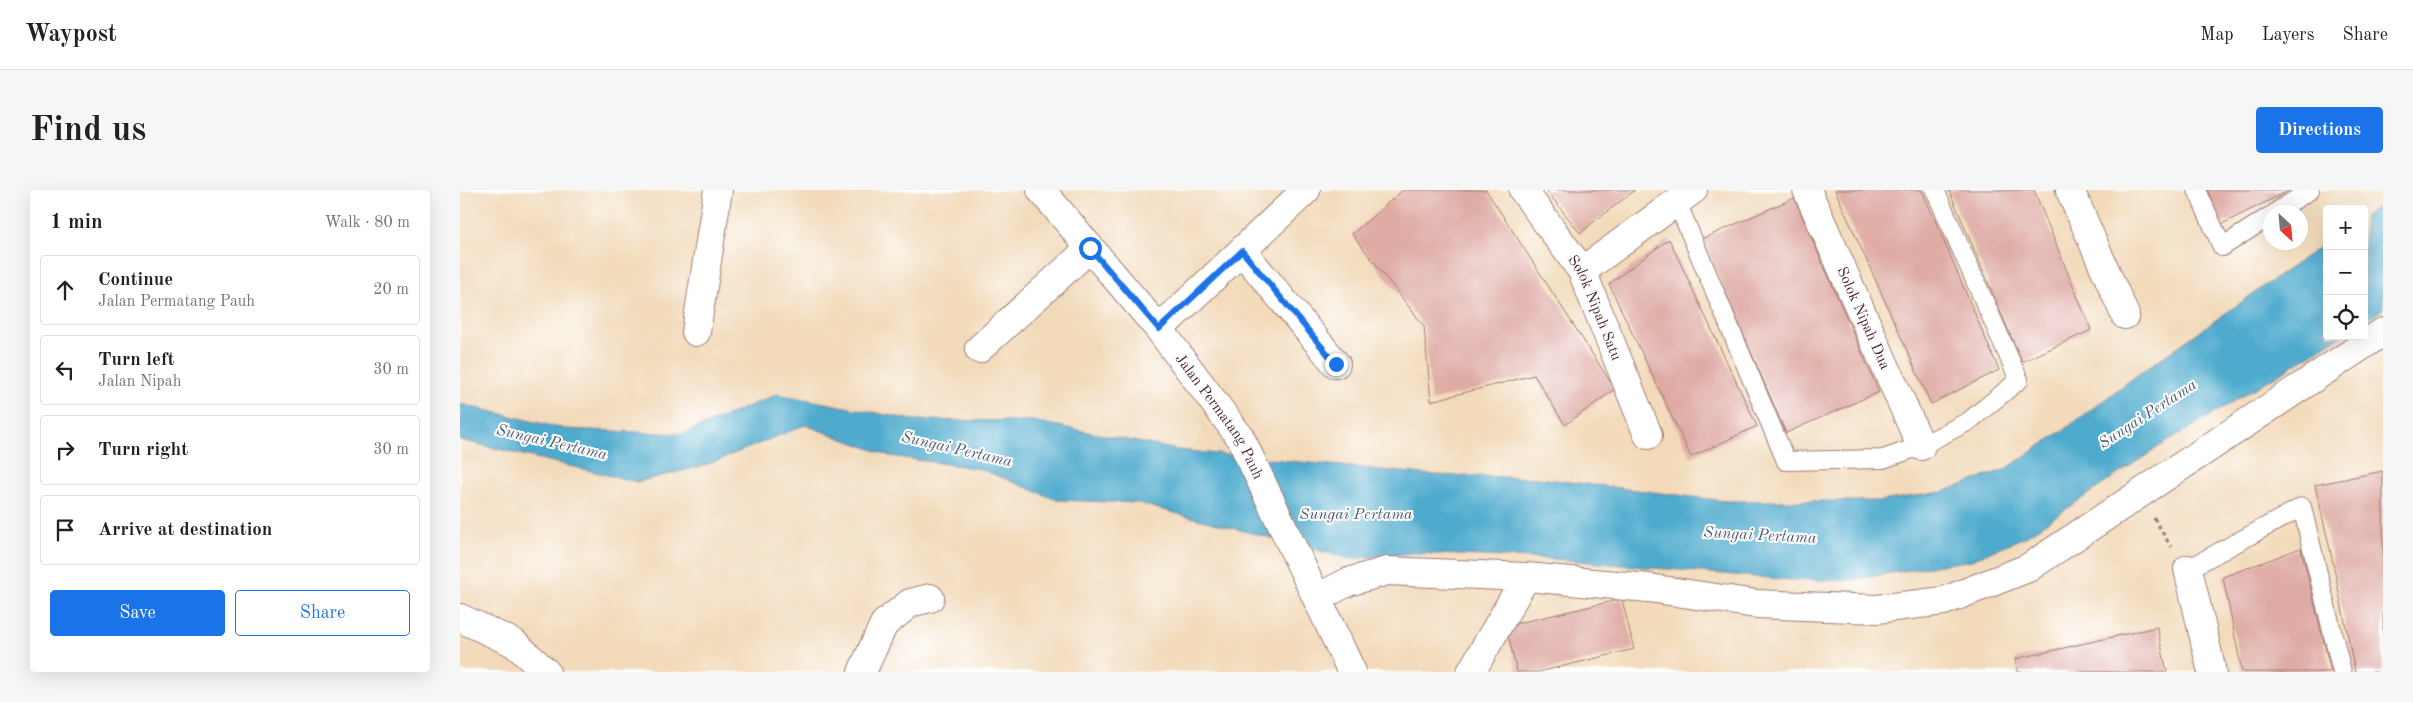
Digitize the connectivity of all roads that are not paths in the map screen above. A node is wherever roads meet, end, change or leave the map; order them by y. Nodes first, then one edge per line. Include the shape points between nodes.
1 (718, 190) edge
2 (1041, 190) edge
3 (1306, 190) edge
4 (1523, 190) edge
5 (1807, 190) edge
6 (1935, 190) edge
7 (2070, 190) edge
8 (2197, 190) edge
9 (2310, 190) edge
10 (1685, 196) edge
11 (2287, 205) edge
12 (2263, 221) edge
13 (1090, 248) junction
14 (1242, 251) junction
15 (1582, 271) junction
16 (2125, 315) dead end
17 (1159, 329) junction
18 (696, 332) dead end
19 (2383, 332) edge
20 (979, 349) dead end
21 (1336, 364) dead end
22 (1648, 435) dead end
23 (1921, 446) junction
24 (2188, 569) joint
25 (1526, 577) junction
26 (930, 598) dead end
27 (1317, 598) junction
28 (460, 618) edge
29 (546, 672) edge
30 (862, 672) edge
31 (1352, 672) edge
32 (1471, 672) edge
33 (2212, 672) edge
34 (2342, 672) edge

1 - 18 street
2 - 13 street, Jalan Permatang Pauh
3 - 14 street
4 - 15 street, Solok Nipah Satu
5 - 23 street, Solok Nipah Dua
6 - 23 lane via 2019,380 1969,421
7 - 16 street
8 - 12 lane via 2222,247
9 - 11 lane
10 - 15 street
10 - 23 lane via 1786,461 1883,459
13 - 17 street, Jalan Permatang Pauh
13 - 20 street
14 - 17 street
14 - 21 street
15 - 22 street, Solok Nipah Satu
17 - 27 street, Jalan Permatang Pauh via 1240,437
19 - 25 street via 2028,568 1944,601 1877,609 1756,604 1649,588
24 - 33 street
24 - 34 lane via 2302,507
25 - 27 street via 1387,571 1348,582
25 - 32 street
26 - 30 street via 910,603 884,624
27 - 31 street, Jalan Permatang Pauh
28 - 29 street via 514,643

